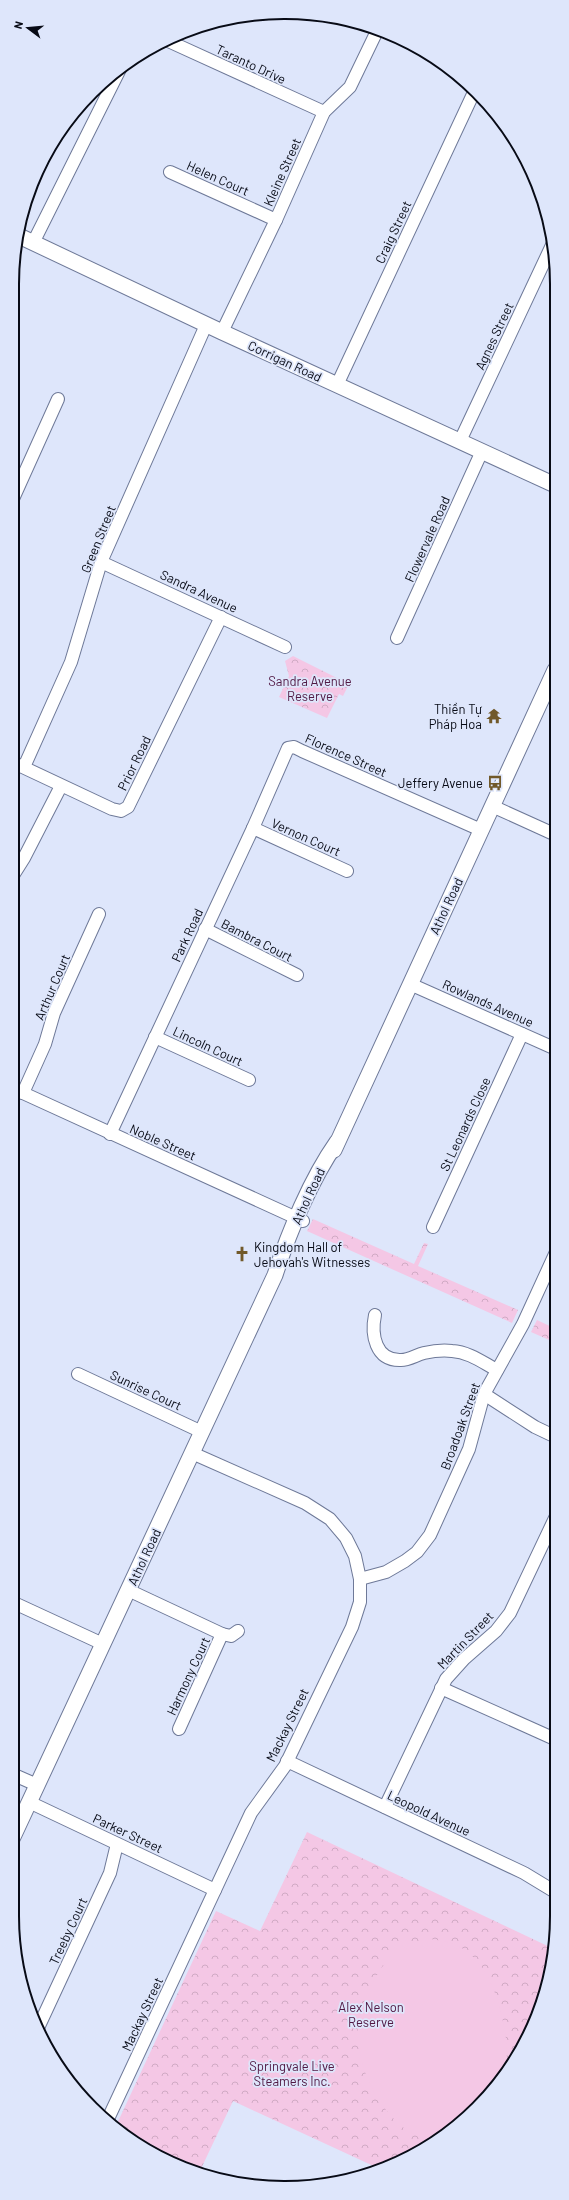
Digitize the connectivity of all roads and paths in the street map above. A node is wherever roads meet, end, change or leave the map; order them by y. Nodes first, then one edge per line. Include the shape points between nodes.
1 (375, 35) edge
2 (173, 43) edge
3 (114, 81) edge
4 (472, 97) edge
5 (324, 112) junction
6 (170, 172) dead end
7 (276, 220) junction
8 (23, 238) edge
9 (33, 243) junction
10 (548, 254) edge
11 (206, 325) junction
12 (222, 332) junction
13 (337, 385) junction
14 (58, 399) dead end
15 (460, 441) junction
16 (482, 451) junction
17 (550, 483) edge
18 (19, 485) edge
19 (101, 562) junction
20 (221, 617) junction
21 (397, 638) dead end
22 (285, 647) dead end
23 (550, 681) edge
24 (288, 748) joint
25 (19, 766) edge
26 (24, 768) junction
27 (61, 786) junction
28 (492, 806) junction
29 (253, 828) junction
30 (481, 830) junction
31 (550, 832) edge
32 (19, 866) edge
33 (347, 871) dead end
34 (99, 914) dead end
35 (205, 929) junction
36 (296, 975) dead end
37 (410, 984) junction
38 (522, 1034) junction
39 (155, 1036) junction
40 (550, 1046) edge
41 (249, 1080) dead end
42 (19, 1091) edge
43 (23, 1093) junction
44 (110, 1134) junction
45 (300, 1220) junction
46 (433, 1227) dead end
47 (550, 1265) edge
48 (375, 1315) dead end
49 (497, 1370) junction
50 (78, 1374) dead end
51 (484, 1394) junction
52 (202, 1432) junction
53 (550, 1435) edge
54 (192, 1453) junction
55 (550, 1529) edge
56 (360, 1579) junction
57 (128, 1590) junction
58 (19, 1605) edge
59 (238, 1631) dead end
60 (222, 1634) junction
61 (103, 1644) junction
62 (441, 1688) junction
63 (179, 1728) dead end
64 (550, 1737) edge
65 (287, 1761) junction
66 (19, 1777) edge
67 (37, 1785) junction
68 (29, 1802) junction
69 (385, 1807) junction
70 (19, 1824) edge
71 (117, 1844) junction
72 (550, 1889) edge
73 (215, 1890) junction
74 (41, 2022) edge
75 (110, 2115) edge

1 - 5 street, Kleine Street via 350,87
2 - 5 street, Taranto Drive
3 - 9 street
4 - 13 street, Craig Street
5 - 7 street, Kleine Street
6 - 7 street, Helen Court
7 - 12 street, Kleine Street
8 - 9 main road, Corrigan Road
9 - 11 main road, Corrigan Road
10 - 15 street, Agnes Street
11 - 12 main road, Corrigan Road
11 - 19 street, Green Street
12 - 13 main road, Corrigan Road
13 - 15 main road, Corrigan Road
14 - 18 street
15 - 16 main road, Corrigan Road
16 - 17 main road, Corrigan Road
16 - 21 street, Flowervale Road
19 - 20 street, Sandra Avenue
19 - 26 street, Green Street via 71,662
20 - 22 street, Sandra Avenue
20 - 27 street, Prior Road via 128,807 121,811 112,809
23 - 28 main road, Athol Road
24 - 29 street, Park Road
24 - 30 street, Florence Street via 294,747
25 - 26 street, Prior Road
26 - 27 street, Prior Road
27 - 32 street
28 - 30 main road, Athol Road
28 - 31 street
29 - 33 street, Vernon Court
29 - 35 street, Park Road
30 - 37 main road, Athol Road
34 - 43 street, Arthur Court via 54,1013 45,1044
35 - 36 street, Bambra Court
35 - 39 street, Park Road
37 - 38 street, Rowlands Avenue
37 - 45 main road, Athol Road via 337,1142 326,1174
38 - 40 street, Rowlands Avenue
38 - 46 street, St Leonards Close
39 - 41 street, Lincoln Court
39 - 44 street, Park Road
42 - 43 street, Noble Street
43 - 44 street, Noble Street
44 - 45 street, Noble Street
45 - 52 main road, Athol Road via 290,1251 275,1275
47 - 49 street, Broadoak Street
48 - 49 street via 373,1328 376,1344 382,1354 390,1358 406,1360 429,1352 453,1351 469,1355
49 - 51 street, Broadoak Street
50 - 52 street, Sunrise Court
51 - 53 street
51 - 56 street, Broadoak Street via 469,1449 430,1535 417,1552 405,1561 386,1572
52 - 54 main road, Athol Road
54 - 56 street, Mackay Street via 322,1512 337,1525 349,1542
54 - 57 main road, Athol Road
55 - 62 street, Martin Street via 506,1618 496,1631 456,1667
56 - 65 street, Mackay Street via 360,1602 355,1619
57 - 60 street, Harmony Court
57 - 61 main road, Athol Road
58 - 61 street
59 - 60 street, Harmony Court via 231,1636
60 - 63 street, Harmony Court
61 - 67 main road, Athol Road
62 - 64 street
62 - 69 street, Martin Street
65 - 69 street, Leopold Avenue
65 - 73 street, Mackay Street via 255,1805
66 - 67 street
67 - 68 main road, Athol Road
68 - 70 main road, Athol Road
68 - 71 street, Parker Street
69 - 72 street, Leopold Avenue via 524,1873
71 - 73 street, Parker Street
71 - 74 street, Treeby Court via 110,1873
73 - 75 street, Mackay Street

